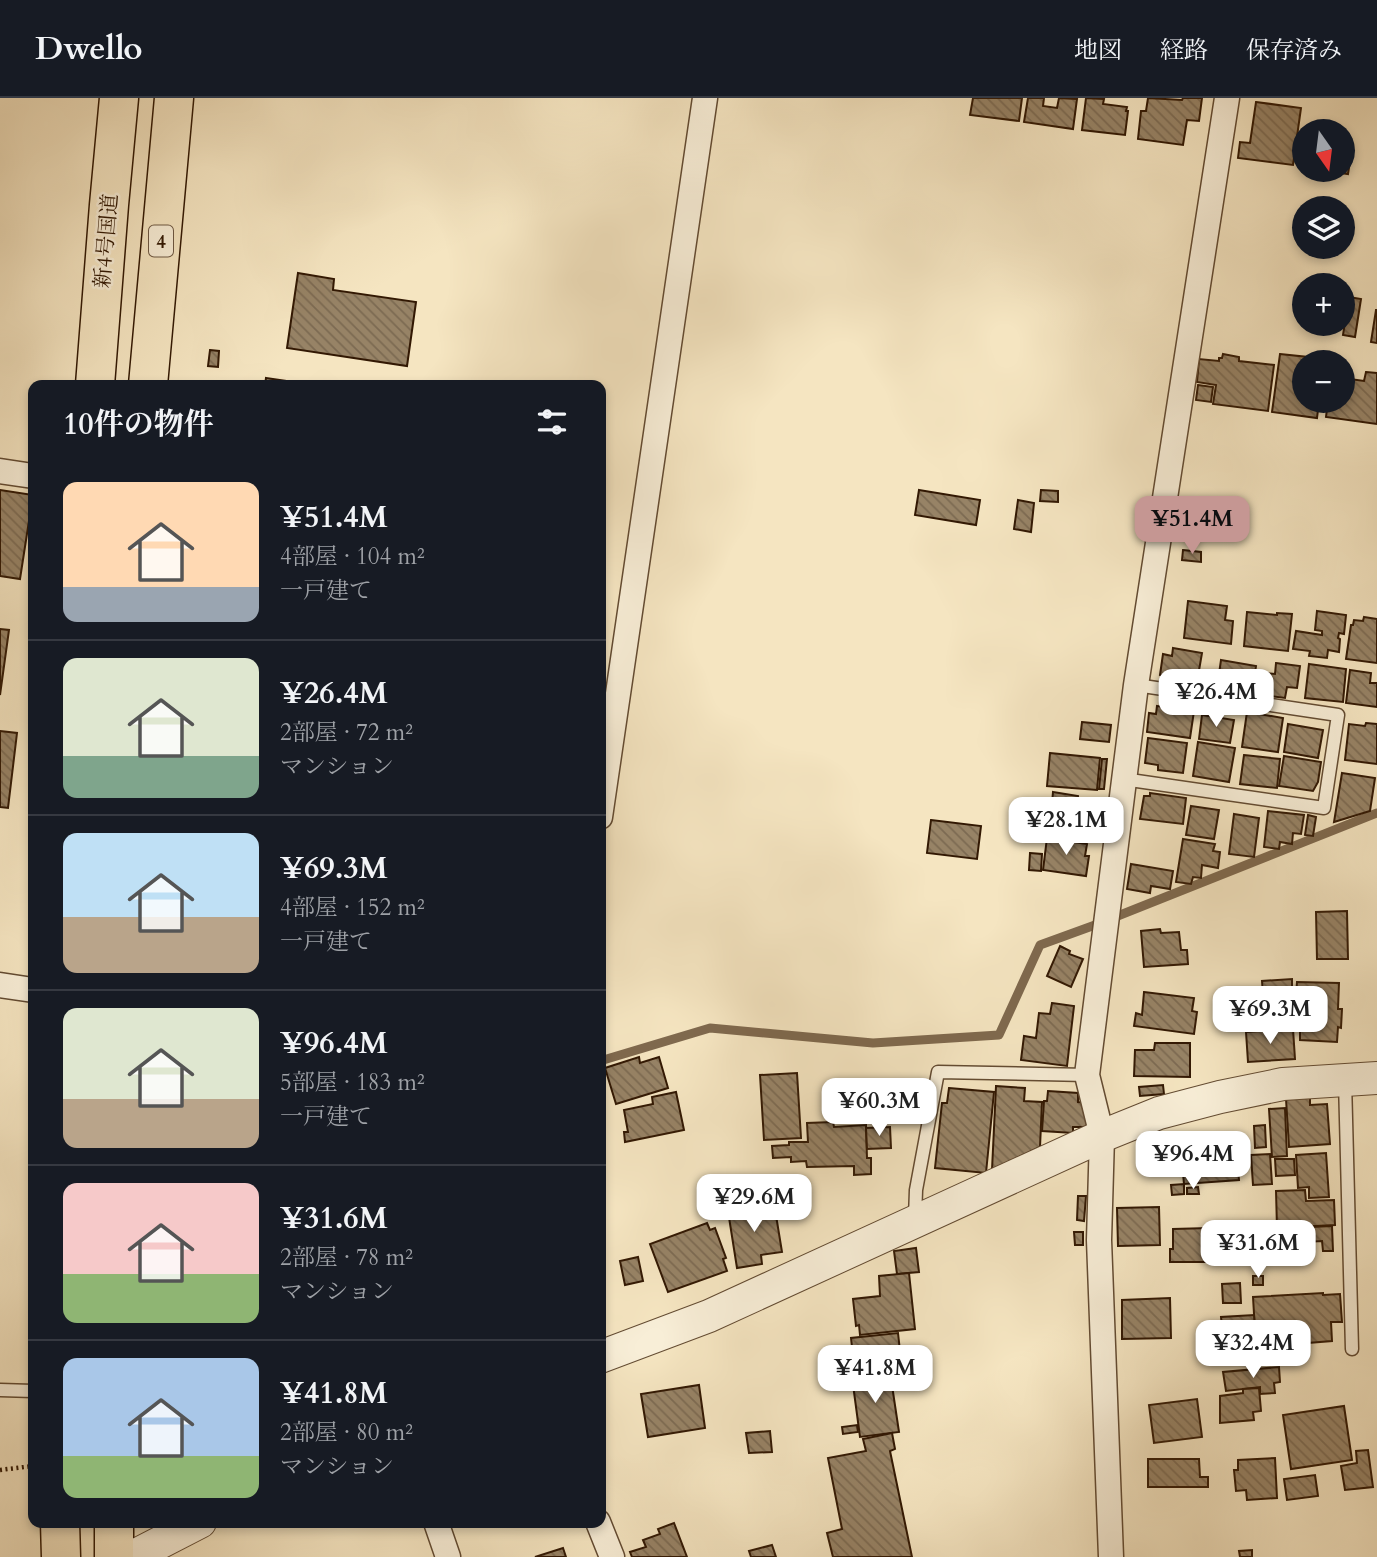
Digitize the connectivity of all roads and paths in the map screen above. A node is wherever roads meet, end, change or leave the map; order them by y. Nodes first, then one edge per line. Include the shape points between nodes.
1 (119, 98) edge
2 (174, 98) edge
3 (705, 98) edge
4 (1227, 98) edge
5 (95, 380) edge
6 (148, 380) edge
7 (0, 471) edge
8 (28, 475) edge
9 (1136, 685) junction
10 (606, 776) edge
11 (1123, 779) junction
12 (0, 985) edge
13 (28, 989) edge
14 (1087, 1075) junction
15 (1377, 1078) edge
16 (1345, 1080) junction
17 (1101, 1136) junction
18 (915, 1222) junction
19 (1352, 1349) dead end
20 (606, 1355) edge
21 (0, 1390) edge
22 (28, 1391) edge
23 (28, 1467) edge
24 (0, 1470) edge
25 (60, 1528) edge
26 (114, 1528) edge
27 (188, 1528) edge
28 (438, 1528) edge
29 (600, 1528) edge
30 (61, 1557) edge
31 (114, 1557) edge
32 (132, 1557) edge
33 (448, 1557) edge
34 (612, 1557) edge
35 (1111, 1557) edge

1 - 5 highway, 新4号国道
2 - 6 highway, 4
3 - 10 street
4 - 9 street
7 - 8 street
9 - 11 street
9 - 11 lane via 1338,715 1324,807
11 - 14 street
12 - 13 street
14 - 17 street
14 - 18 lane via 938,1072 916,1190
15 - 16 street
16 - 17 street via 1283,1084 1220,1097 1158,1113
16 - 19 lane
17 - 18 street
17 - 35 street via 1099,1240
18 - 20 street via 709,1316
21 - 22 lane
23 - 24 path
25 - 30 highway
26 - 31 highway
27 - 32 street
28 - 33 street
29 - 34 street

